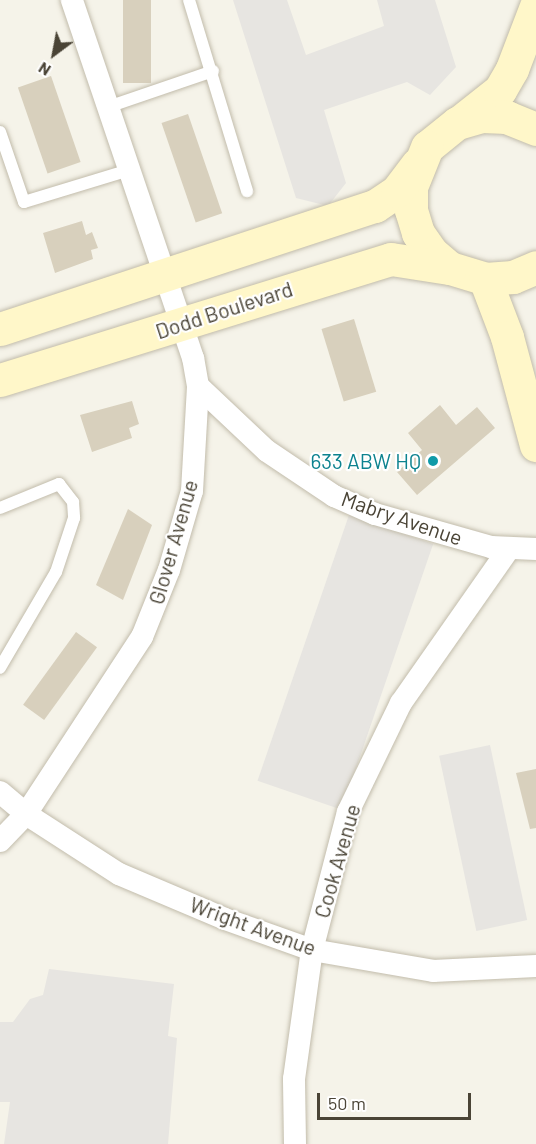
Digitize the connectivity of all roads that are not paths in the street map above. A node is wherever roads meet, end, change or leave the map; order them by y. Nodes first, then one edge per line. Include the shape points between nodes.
1 (72, 0) edge
2 (189, 0) edge
3 (536, 6) edge
4 (213, 71) junction
5 (108, 106) junction
6 (458, 123) junction
7 (536, 129) edge
8 (0, 132) edge
9 (417, 164) junction
10 (129, 170) junction
11 (247, 191) dead end
12 (536, 267) edge
13 (450, 268) junction
14 (164, 276) junction
15 (485, 279) junction
16 (181, 323) junction
17 (0, 329) edge
18 (0, 381) edge
19 (198, 386) junction
20 (536, 445) edge
21 (0, 508) edge
22 (509, 549) junction
23 (536, 549) edge
24 (0, 668) edge
25 (0, 792) edge
26 (26, 814) junction
27 (0, 841) edge
28 (312, 950) junction
29 (536, 966) edge
30 (295, 1144) edge

1 - 5 street, Glover Avenue
2 - 4 lane
3 - 6 street via 500,90 486,105
4 - 5 lane
4 - 11 lane
5 - 10 street, Glover Avenue
6 - 7 street via 482,116 507,117
6 - 9 street via 427,147
8 - 10 lane via 24,202
9 - 13 street via 411,210 425,243
9 - 14 street via 397,191 375,206
10 - 14 street, Glover Avenue
12 - 15 street via 513,277
13 - 15 street, Dodd Boulevard
13 - 16 street, Dodd Boulevard via 391,259
14 - 16 street, Glover Avenue
14 - 17 street
15 - 20 street via 507,337
16 - 18 street, Dodd Boulevard
16 - 19 street, Glover Avenue
19 - 22 street, Mabry Avenue via 267,451 334,496 438,533
19 - 26 street, Glover Avenue via 192,490 169,570 142,637
21 - 24 lane via 58,484 73,502 74,518 56,572
22 - 23 street, Mabry Avenue
22 - 28 street, Cook Avenue via 401,703 374,757 348,812
25 - 26 street, Wright Avenue
26 - 27 street, Glover Avenue
26 - 28 street, Wright Avenue via 119,874 225,919
28 - 29 street, Wright Avenue via 433,971
28 - 30 street, Cook Avenue via 294,1079

